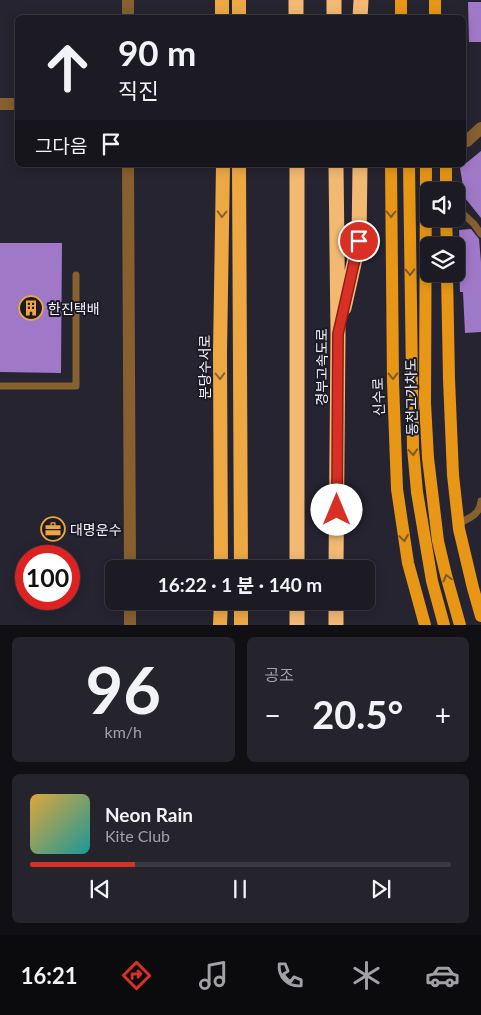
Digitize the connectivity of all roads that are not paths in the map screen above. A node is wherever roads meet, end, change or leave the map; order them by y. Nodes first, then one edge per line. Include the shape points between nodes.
1 (128, 0) edge
2 (222, 0) edge
3 (239, 0) edge
4 (296, 0) edge
5 (334, 0) edge
6 (361, 0) edge
7 (401, 0) edge
8 (435, 0) edge
9 (128, 15) edge
10 (222, 15) edge
11 (239, 15) edge
12 (296, 15) edge
13 (334, 15) edge
14 (360, 15) edge
15 (401, 15) edge
16 (435, 15) edge
17 (0, 104) edge
18 (15, 104) edge
19 (481, 128) edge
20 (466, 141) edge
21 (481, 144) edge
22 (128, 167) edge
23 (223, 167) edge
24 (239, 167) edge
25 (296, 167) edge
26 (336, 167) edge
27 (360, 167) edge
28 (391, 167) edge
29 (409, 167) edge
30 (426, 167) edge
31 (446, 167) edge
32 (446, 182) edge
33 (465, 216) edge
34 (481, 234) edge
35 (76, 275) dead end
36 (448, 282) edge
37 (338, 334) junction
38 (0, 386) edge
39 (481, 501) edge
40 (458, 524) junction
41 (130, 560) edge
42 (221, 560) edge
43 (241, 560) edge
44 (297, 560) edge
45 (336, 560) edge
46 (130, 610) edge
47 (220, 610) edge
48 (241, 610) edge
49 (297, 610) edge
50 (336, 610) edge
51 (481, 616) edge
52 (130, 625) edge
53 (220, 625) edge
54 (241, 625) edge
55 (297, 625) edge
56 (336, 625) edge
57 (425, 625) edge
58 (444, 625) edge
59 (460, 625) edge

1 - 9 street
2 - 10 highway
3 - 11 highway
4 - 12 highway
5 - 13 highway
6 - 14 highway
7 - 15 main road
8 - 16 main road
17 - 18 street
19 - 20 street
20 - 21 street
22 - 41 street
23 -> 42 highway, 분당수서로
24 - 43 highway
25 - 44 highway, 경부고속도로
26 - 37 highway, 경부고속도로
27 - 37 highway via 359,241
28 -> 57 main road, 신수로 via 397,489 408,564
29 -> 58 main road, 동천고가차도 via 416,492 432,581
59 -> 30 main road, 동천고가차도 via 438,541 428,458 425,404
31 - 32 main road
33 - 34 lane
35 - 38 lane via 76,386
36 - 40 main road via 449,379
37 - 45 highway, 경부고속도로
39 - 40 lane via 475,515
40 - 51 main road
46 - 52 street
47 - 53 highway
48 - 54 highway
49 - 55 highway
50 - 56 highway

